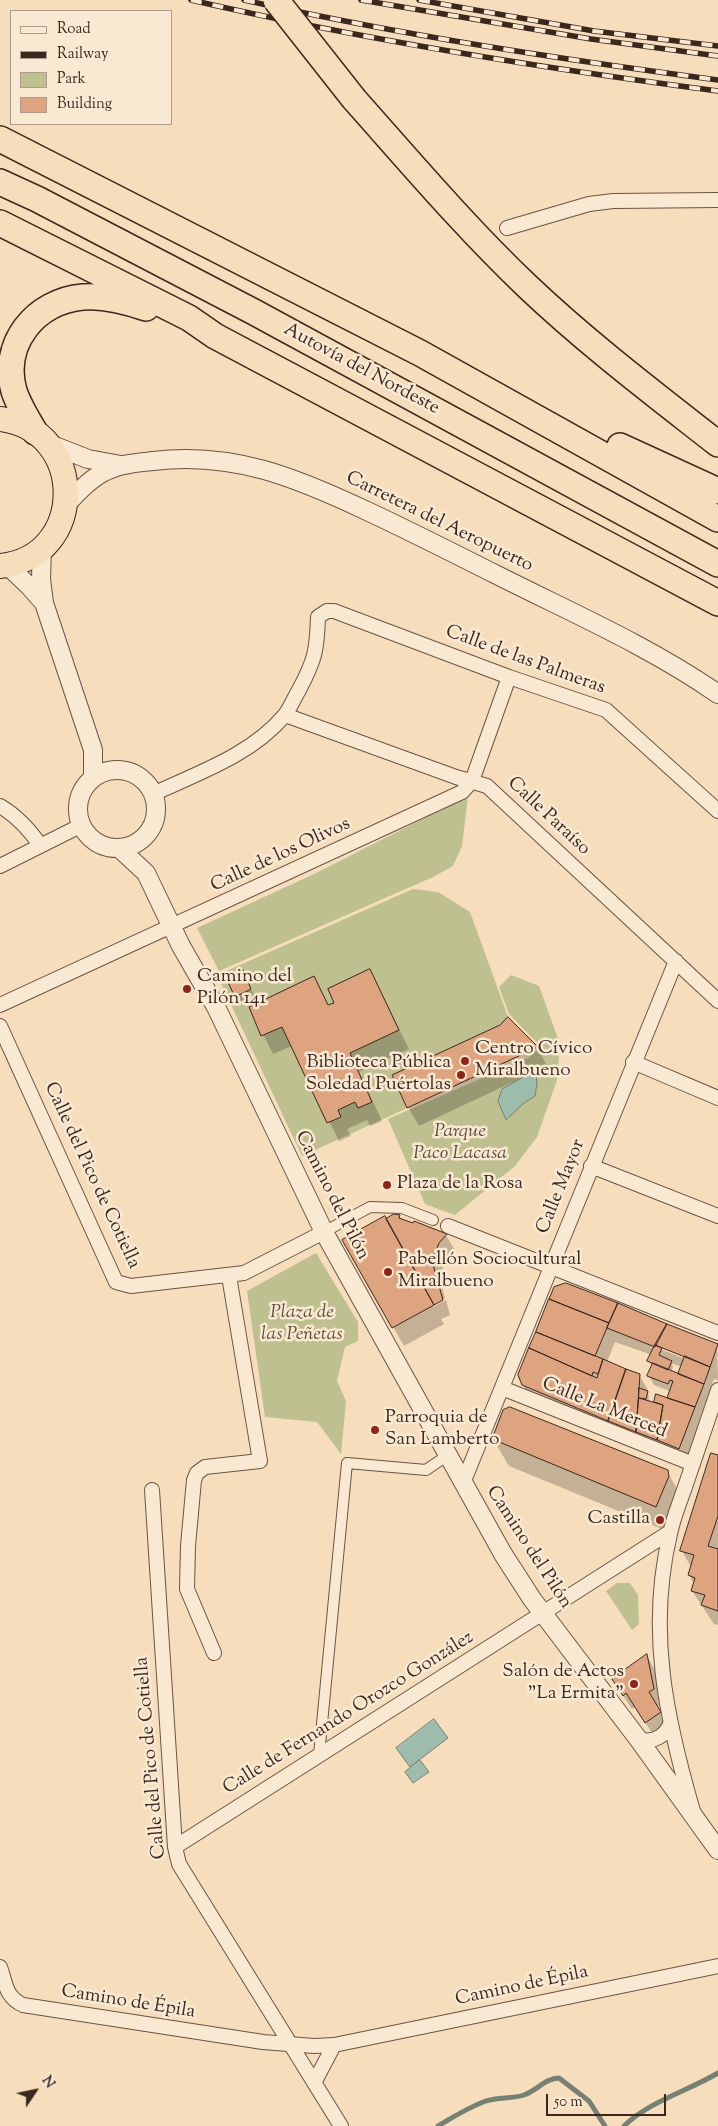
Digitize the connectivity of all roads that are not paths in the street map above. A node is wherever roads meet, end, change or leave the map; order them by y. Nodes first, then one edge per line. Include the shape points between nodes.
1 (276, 0) edge
2 (0, 139) edge
3 (0, 182) edge
4 (718, 200) edge
5 (0, 223) edge
6 (507, 228) dead end
7 (215, 336) junction
8 (420, 353) junction
9 (0, 419) edge
10 (41, 437) junction
11 (718, 444) edge
12 (121, 465) junction
13 (718, 491) edge
14 (66, 505) junction
15 (718, 519) edge
16 (42, 547) junction
17 (718, 564) edge
18 (4, 566) edge
19 (44, 603) junction
20 (718, 603) edge
21 (508, 676) junction
22 (718, 694) edge
23 (285, 715) junction
24 (93, 750) junction
25 (112, 770) junction
26 (93, 778) junction
27 (472, 781) junction
28 (153, 794) junction
29 (0, 806) edge
30 (718, 811) edge
31 (82, 825) junction
32 (145, 837) junction
33 (40, 845) junction
34 (119, 848) junction
35 (0, 866) edge
36 (146, 873) junction
37 (172, 927) junction
38 (676, 961) junction
39 (718, 1001) edge
40 (0, 1006) edge
41 (0, 1026) edge
42 (634, 1062) junction
43 (718, 1098) edge
44 (591, 1166) junction
45 (718, 1216) edge
46 (433, 1220) dead end
47 (448, 1226) dead end
48 (324, 1232) junction
49 (550, 1265) junction
50 (229, 1276) junction
51 (718, 1333) edge
52 (502, 1388) junction
53 (718, 1390) edge
54 (448, 1455) junction
55 (693, 1464) junction
56 (463, 1483) junction
57 (152, 1490) dead end
58 (670, 1532) junction
59 (645, 1549) junction
60 (663, 1566) junction
61 (543, 1613) junction
62 (214, 1653) dead end
63 (670, 1724) junction
64 (639, 1740) junction
65 (319, 1755) junction
66 (695, 1816) junction
67 (175, 1846) junction
68 (718, 1850) edge
69 (718, 1966) edge
70 (0, 1967) edge
71 (289, 2045) junction
72 (334, 2045) junction
73 (314, 2083) junction
74 (341, 2126) edge

1 - 11 highway, bridge via 354,99 438,194 526,285 596,349
2 - 8 highway
3 - 17 highway, Autovía del Nordeste via 254,312
4 - 6 street via 597,203
5 - 7 highway via 189,318
7 - 10 highway via 118,300 81,297 44,310 25,326 11,363 14,390 23,412
7 - 20 highway
8 - 13 highway via 444,354 639,456
8 - 15 highway
9 - 10 highway via 22,425
10 - 12 street, Carretera del Aeropuerto via 88,459
10 - 14 highway via 62,466
12 - 14 street, Carretera del Aeropuerto via 94,478
12 - 22 street, Carretera del Aeropuerto via 205,459 255,467 307,484 602,627 666,661
14 - 16 highway via 55,533
16 - 18 highway via 22,561
16 - 19 street
18 - 19 street
19 - 24 street
21 - 23 street, Calle de las Palmeras via 327,612 318,617 314,660
21 - 27 street, Calle de los Olivos
21 - 30 street, Calle de las Palmeras via 612,713
23 - 27 street, Calle Paraíso
23 - 28 street via 235,754
24 - 25 street
24 - 26 street
25 - 26 street
25 - 28 street via 136,775
26 - 31 street via 81,795 79,815
27 - 37 street, Calle de los Olivos via 456,796
27 - 38 street, Calle Paraíso via 491,788
28 - 32 street via 156,812
29 - 33 street via 26,827
31 - 33 street
31 - 34 street via 86,833 101,845
32 - 34 street via 128,847
32 - 36 street, Camino del Pilón
33 - 35 street
34 - 36 street, Camino del Pilón
36 - 37 street, Camino del Pilón
37 - 40 street, Calle de los Olivos
37 - 48 street, Camino del Pilón via 216,1007
38 - 39 street, Calle Paraíso
38 - 42 street, Calle Mayor
41 - 50 street, Calle del Pico de Cotiella via 116,1282 130,1286
42 - 43 street
42 - 44 street, Calle Mayor
44 - 45 street
44 - 49 street, Calle Mayor
46 - 48 street via 402,1208 370,1207
47 - 49 street
48 - 50 street, Calle del Pico de Cotiella via 244,1273
48 - 54 street, Camino del Pilón
49 - 51 street
49 - 52 street, Calle Mayor
50 - 62 street via 260,1461 205,1467 196,1473 194,1480 187,1589
52 - 55 street, Calle La Merced
52 - 56 street, Calle Mayor
53 - 55 street
54 - 56 street, Camino del Pilón
54 - 65 street via 426,1470 347,1463
55 - 58 street
56 - 61 street, Camino del Pilón via 503,1554
57 - 67 street, Calle del Pico de Cotiella
58 - 59 street, Calle de Fernando Orozco González
58 - 60 street
59 - 60 street
59 - 61 street, Calle de Fernando Orozco González
60 - 63 street via 659,1649
61 - 64 street, Camino del Pilón
61 - 65 street, Calle de Fernando Orozco González
63 - 64 street via 657,1738
63 - 66 street
64 - 66 street, Camino del Pilón
65 - 67 street, Calle de Fernando Orozco González
66 - 68 street, Camino del Pilón
67 - 71 street, Calle del Pico de Cotiella via 186,1877
69 - 72 street, Camino de Épila
70 - 71 street, Camino de Épila via 7,1992 23,2005
71 - 72 street, Camino de Épila
71 - 73 street, Calle del Pico de Cotiella
72 - 73 street
73 - 74 street, Calle del Pico de Cotiella

